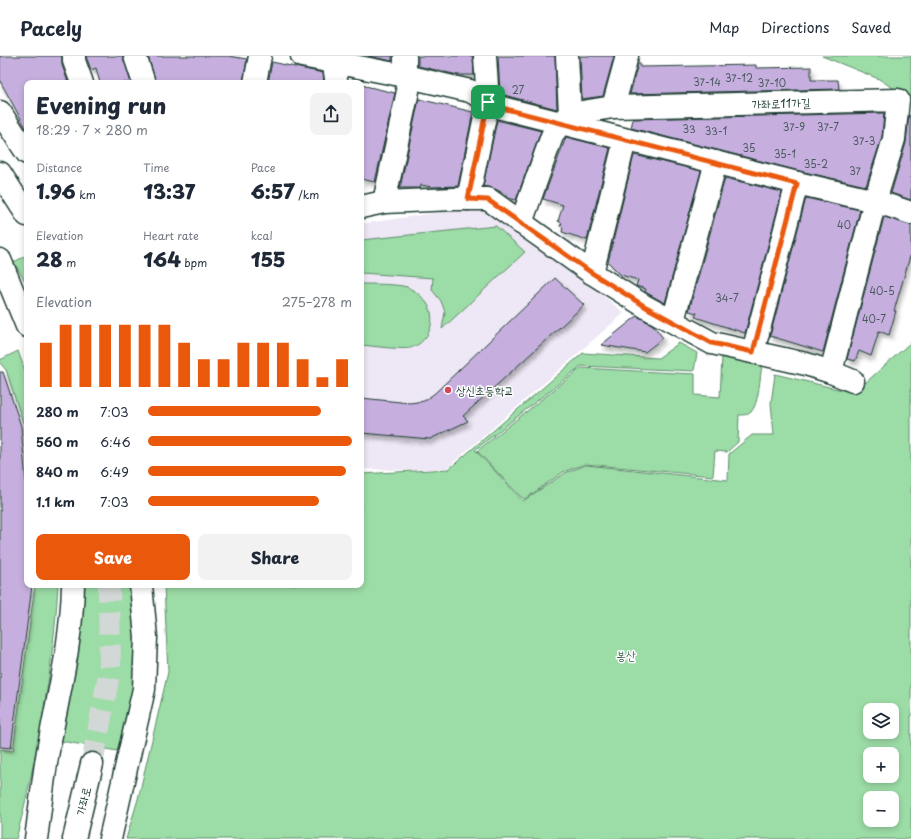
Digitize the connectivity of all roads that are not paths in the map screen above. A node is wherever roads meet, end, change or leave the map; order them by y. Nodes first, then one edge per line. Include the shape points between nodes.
1 (74, 56) edge
2 (135, 56) edge
3 (260, 56) edge
4 (302, 56) edge
5 (485, 56) edge
6 (567, 56) edge
7 (627, 56) edge
8 (405, 66) edge
9 (334, 67) edge
10 (81, 80) edge
11 (143, 80) edge
12 (256, 80) edge
13 (488, 102) junction
14 (613, 108) junction
15 (0, 112) edge
16 (565, 118) junction
17 (625, 140) junction
18 (24, 148) edge
19 (716, 162) junction
20 (0, 173) edge
21 (797, 184) junction
22 (468, 199) junction
23 (875, 201) junction
24 (384, 202) junction
25 (364, 206) edge
26 (24, 209) edge
27 (911, 213) edge
28 (521, 223) junction
29 (4, 269) edge
30 (592, 273) junction
31 (24, 302) edge
32 (24, 319) edge
33 (673, 321) junction
34 (753, 352) junction
35 (831, 372) junction
36 (853, 381) dead end
37 (73, 588) edge
38 (141, 588) edge
39 (92, 764) tunnel mouth
40 (36, 839) edge
41 (74, 839) edge
42 (110, 839) edge

1 - 10 street
2 - 11 street
3 - 12 street
4 - 9 street
5 - 13 street
6 - 16 street
7 - 14 street
8 - 9 street
8 - 13 street via 470,91
8 - 24 street via 408,91
13 - 16 street via 498,107
13 - 22 street
14 - 16 street
14 - 23 street, 가좌로11가길 via 898,100 894,139
15 - 18 street
16 - 17 street
16 - 28 street via 552,136
17 - 19 street
17 - 30 street
19 - 21 street
19 - 33 street
20 - 26 street
21 - 23 street
21 - 34 street
22 - 24 street
22 - 28 street via 488,200
23 - 27 street
23 - 35 street, 가좌로11가길
24 - 25 street
28 - 30 street
29 - 31 street
29 - 32 street
30 - 33 street
33 - 34 street via 712,343
34 - 35 street
35 - 36 street
37 - 40 street via 63,678 48,752
38 - 42 street via 146,637 144,690
39 - 41 street, 가좌로

